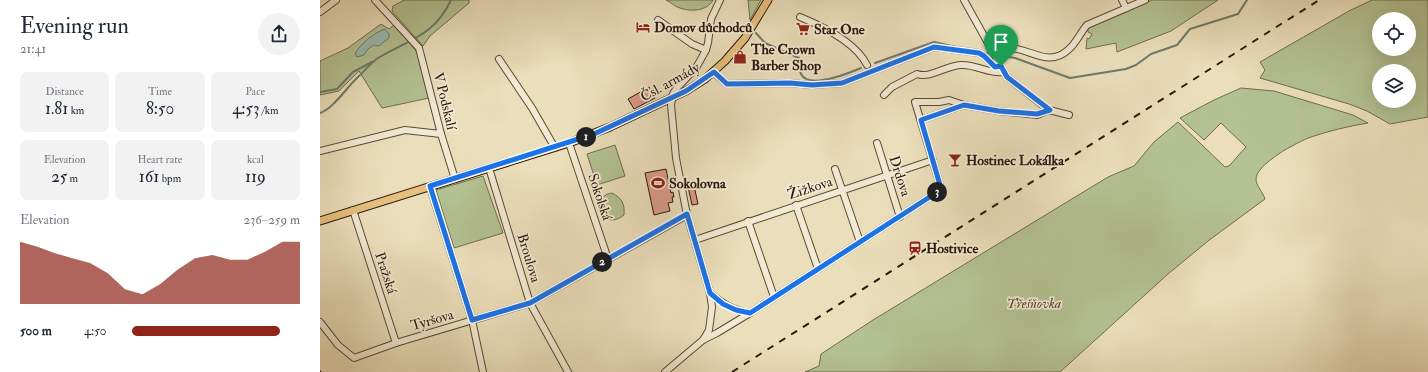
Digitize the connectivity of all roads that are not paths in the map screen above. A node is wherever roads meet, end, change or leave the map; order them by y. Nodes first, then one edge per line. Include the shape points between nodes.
1 (336, 0) edge
2 (375, 0) edge
3 (720, 0) edge
4 (768, 0) edge
5 (964, 0) edge
6 (1122, 0) edge
7 (1145, 0) edge
8 (1126, 8) junction
9 (320, 12) edge
10 (800, 17) dead end
11 (658, 20) dead end
12 (706, 50) junction
13 (993, 52) junction
14 (499, 59) dead end
15 (867, 65) dead end
16 (1002, 69) junction
17 (714, 72) junction
18 (884, 94) dead end
19 (672, 98) junction
20 (964, 105) junction
21 (1050, 110) junction
22 (1069, 115) dead end
23 (921, 120) junction
24 (441, 134) junction
25 (569, 144) junction
26 (877, 144) dead end
27 (555, 148) junction
28 (320, 151) edge
29 (933, 160) junction
30 (489, 168) junction
31 (835, 169) dead end
32 (887, 175) junction
33 (455, 179) junction
34 (430, 186) junction
35 (842, 190) junction
36 (796, 205) junction
37 (353, 210) junction
38 (687, 214) junction
39 (900, 217) junction
40 (320, 220) edge
41 (748, 221) junction
42 (695, 240) junction
43 (860, 242) junction
44 (608, 259) junction
45 (818, 269) junction
46 (710, 293) junction
47 (774, 297) junction
48 (530, 303) junction
49 (750, 313) junction
50 (472, 320) junction
51 (320, 322) edge
52 (703, 340) junction
53 (396, 343) junction
54 (483, 372) edge
55 (568, 372) edge
56 (665, 372) edge

1 - 9 street
2 - 24 street, V Podskalí via 421,53
3 - 12 street via 711,19
4 - 17 main road, Čsl. armády via 745,38
5 - 13 street
6 - 8 street
7 - 8 street
8 - 13 street via 1087,26 1070,49 1059,57 1049,58 1009,48
10 - 15 street via 844,41 862,56
11 - 12 street via 692,44
12 - 19 street via 696,68 680,84
13 - 16 street
14 - 27 street
16 - 17 street via 995,67 979,53 934,47 842,83 727,84
16 - 18 street via 996,73 963,65 922,76 917,74
16 - 21 street via 1007,77
17 - 19 main road, Čsl. armády
19 - 25 main road, Čsl. armády
19 - 38 street via 676,158
20 - 21 street via 1037,114
20 - 23 street
20 - 23 street via 949,100 915,102
21 - 22 street
23 - 29 street
24 - 28 street via 405,130
24 - 33 street, V Podskalí
25 - 27 main road, Čsl. armády
25 - 44 street, Sokolská
26 - 32 street, Drdova
27 - 30 main road, Čsl. armády
29 - 32 street, Žižkova
29 - 39 street via 940,189
30 - 33 main road, Čsl. armády
30 - 48 street, Broulova
31 - 35 street
32 - 35 street, Žižkova
32 - 39 street, Drdova
33 - 34 main road, Čsl. armády
34 - 37 main road, Čsl. armády
34 - 50 street
35 - 36 street, Žižkova
35 - 43 street
36 - 41 street, Žižkova
36 - 45 street
37 - 40 main road, Čsl. armády
37 - 53 street, Pražská
38 - 42 street
38 - 44 street, Tyršova
39 - 43 street
41 - 42 street, Žižkova
41 - 47 street
42 - 46 street
43 - 45 street
44 - 48 street, Tyršova
45 - 47 street
46 - 49 street via 723,304
46 - 52 street via 712,307 709,330
47 - 49 street
48 - 50 street, Tyršova
48 - 55 street, Broulova
49 - 52 street
50 - 53 street, Tyršova
50 - 54 street
51 - 53 street, Tyršova via 338,345 354,358
52 - 56 street

